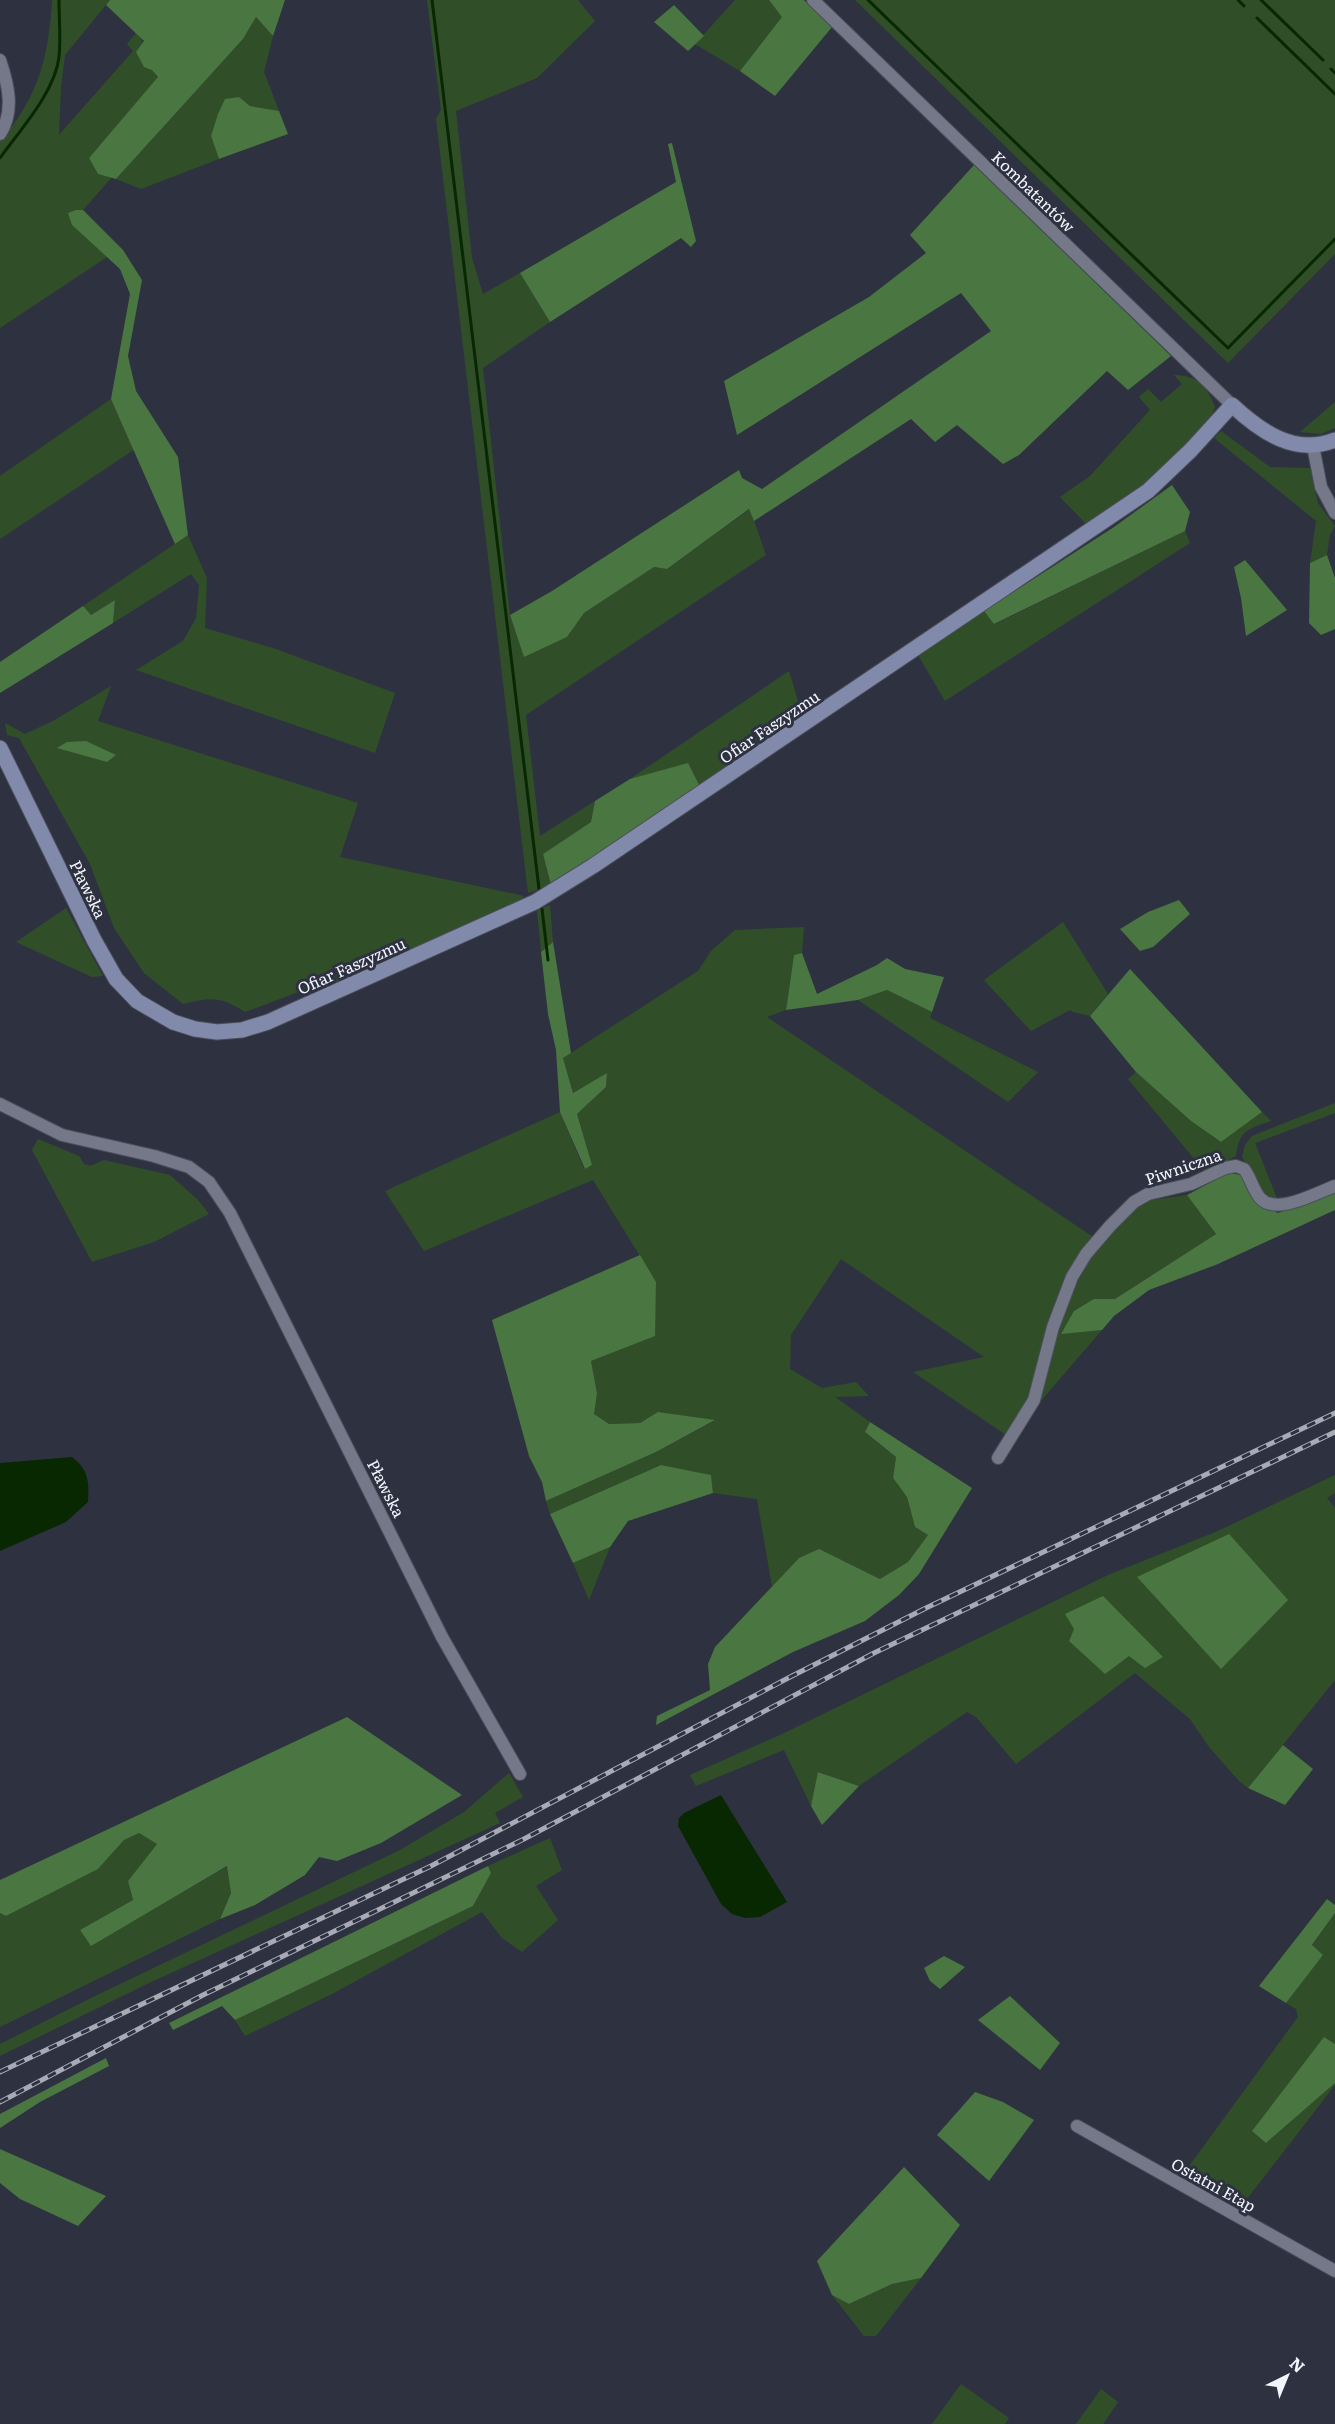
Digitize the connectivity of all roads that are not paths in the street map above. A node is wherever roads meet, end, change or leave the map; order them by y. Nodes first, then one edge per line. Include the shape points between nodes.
1 (813, 0) edge
2 (0, 60) edge
3 (0, 134) edge
4 (1232, 405) junction
5 (1335, 440) edge
6 (1312, 446) junction
7 (1335, 513) edge
8 (0, 747) edge
9 (173, 1022) joint
10 (0, 1104) edge
11 (1335, 1186) edge
12 (998, 1458) dead end
13 (520, 1774) dead end
14 (1077, 2126) dead end
15 (1335, 2271) edge

1 - 4 street, Kombatantów
2 - 3 street via 9,90
4 - 6 street via 1256,427 1286,442
4 - 9 street, Ofiar Faszyzmu via 1148,491 535,902 268,1022 243,1030 217,1032
5 - 6 street
6 - 7 street via 1321,487
8 - 9 street, Pławska via 104,962 137,1001
10 - 13 street, Pławska via 62,1135 189,1167 209,1182 230,1213 442,1637
11 - 12 street, Piwniczna via 1287,1204 1270,1205 1257,1194 1244,1169 1236,1166 1134,1202 1086,1254 1072,1277 1053,1327 1034,1400
14 - 15 street, Ostatni Etap

